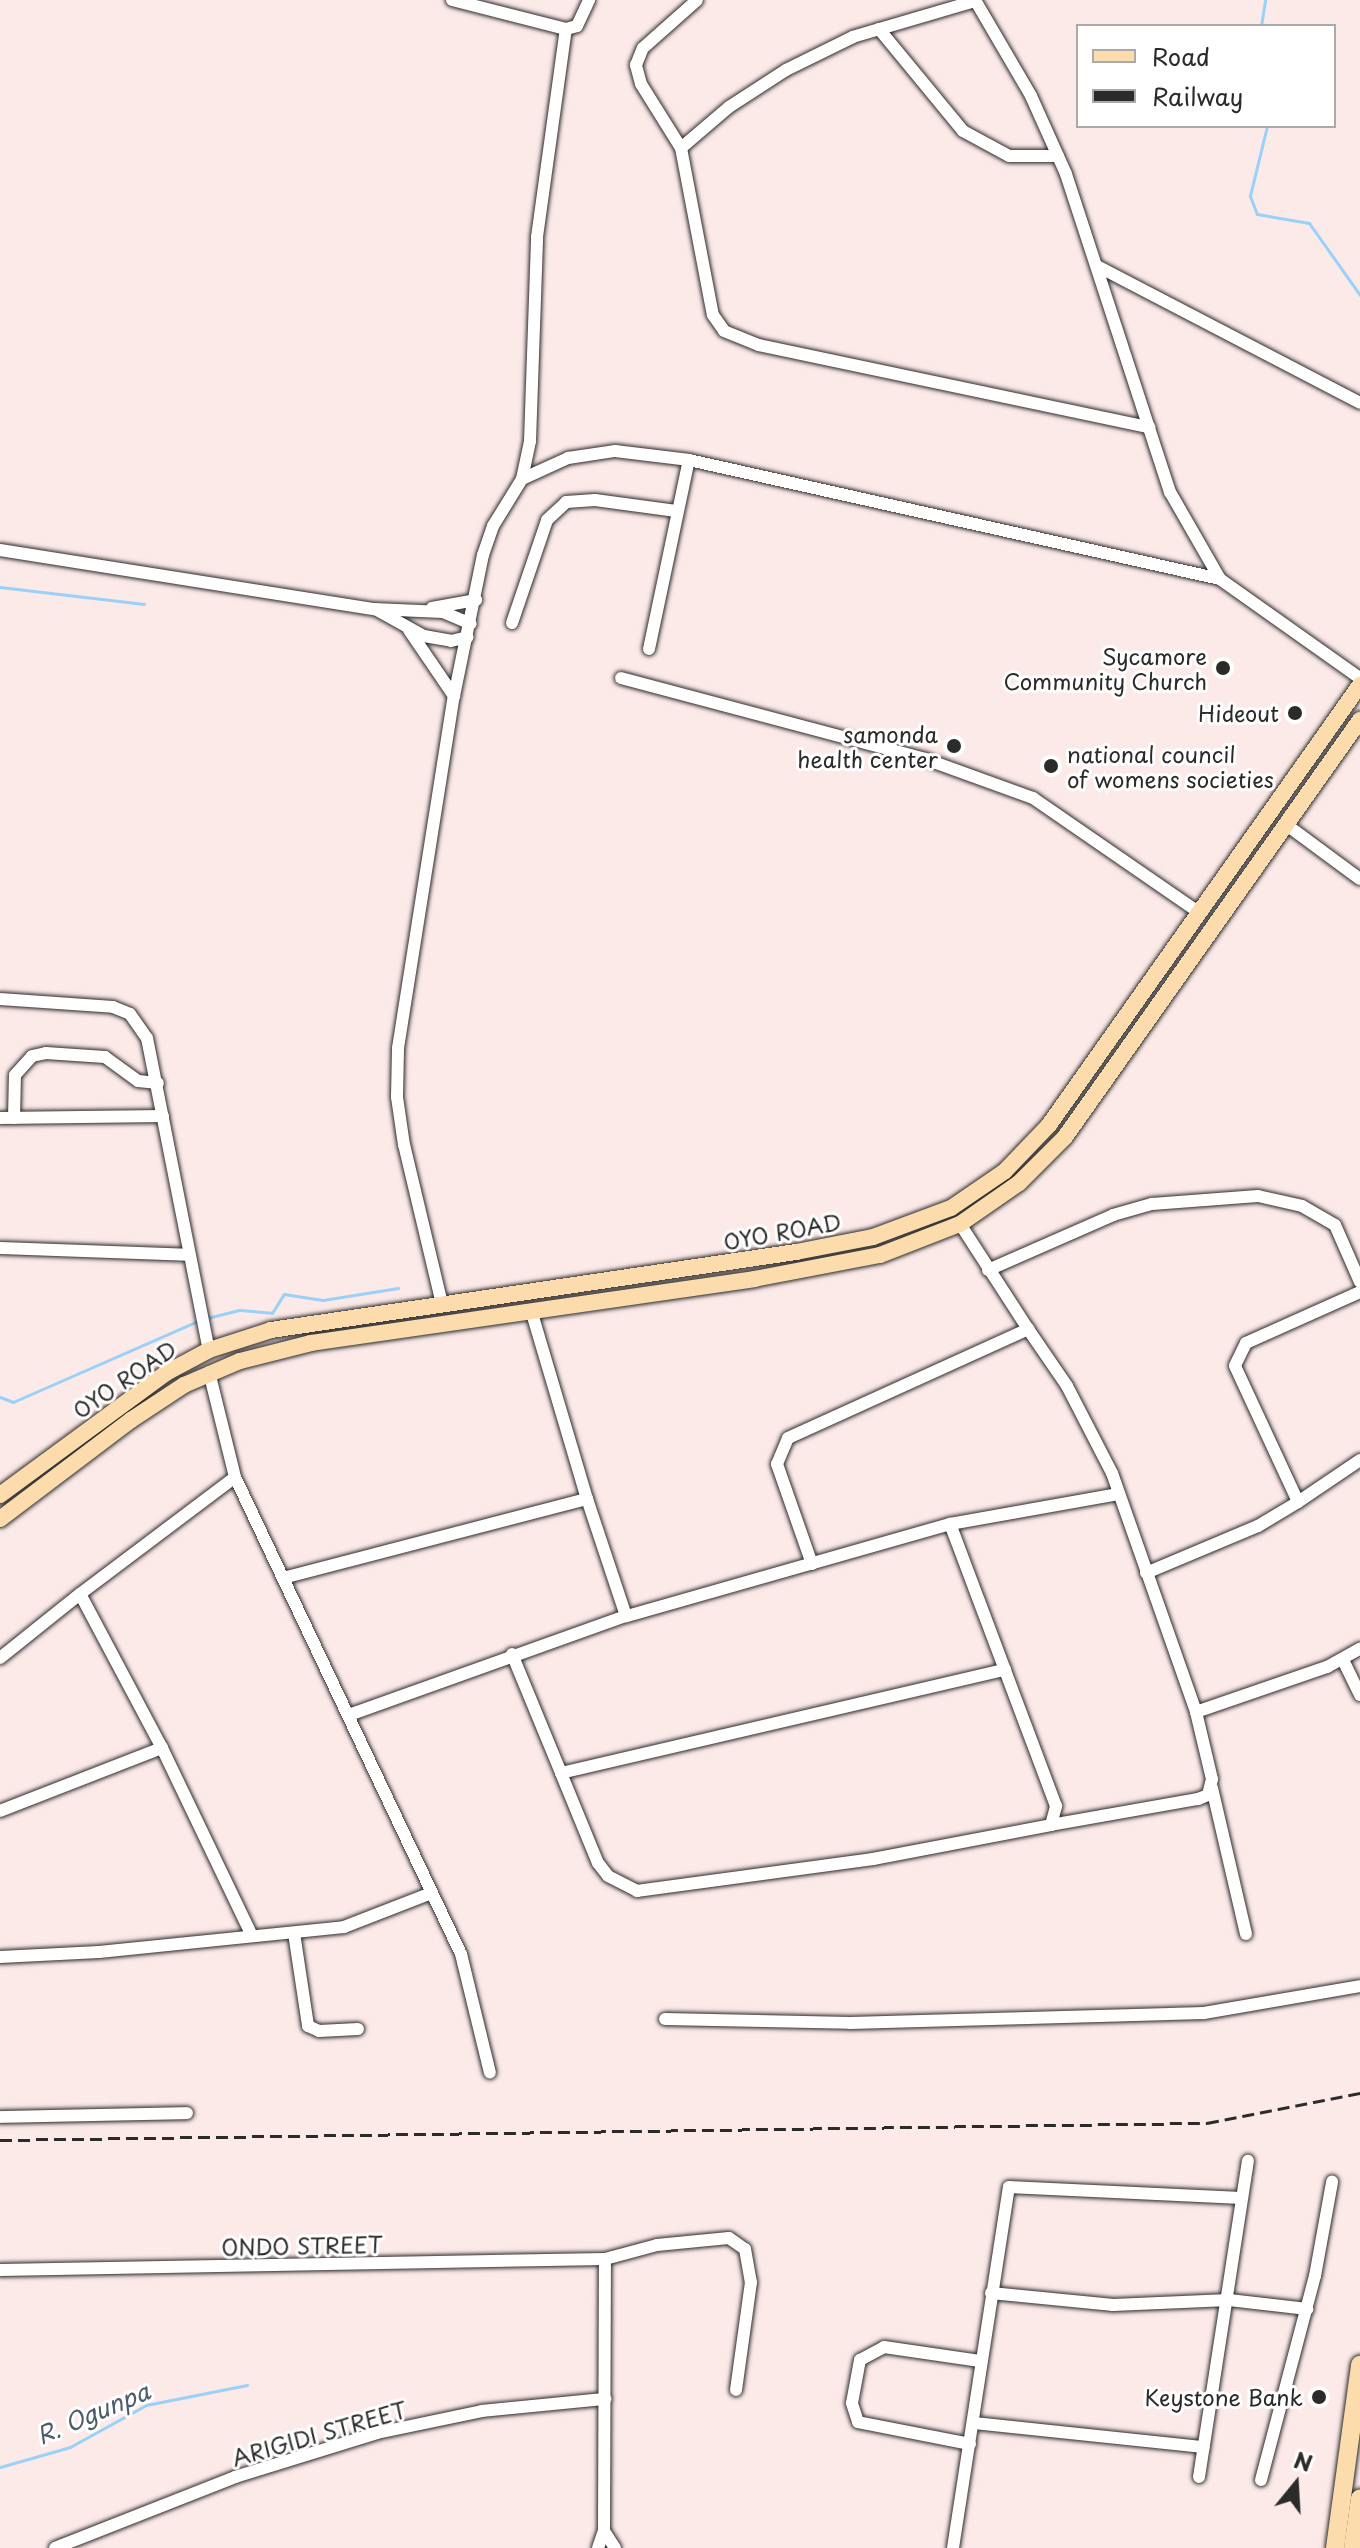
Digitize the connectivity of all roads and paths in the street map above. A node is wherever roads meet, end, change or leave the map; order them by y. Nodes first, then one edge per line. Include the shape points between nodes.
1 (452, 0) edge
2 (589, 0) edge
3 (697, 0) edge
4 (975, 1) edge
5 (566, 29) junction
6 (879, 29) junction
7 (681, 148) junction
8 (1058, 156) junction
9 (1099, 267) junction
10 (1360, 403) edge
11 (1149, 427) junction
12 (689, 460) junction
13 (522, 479) junction
14 (676, 511) junction
15 (0, 550) edge
16 (1220, 579) junction
17 (476, 600) junction
18 (374, 609) junction
19 (421, 611) junction
20 (512, 623) dead end
21 (409, 630) junction
22 (469, 631) junction
23 (649, 649) dead end
24 (621, 678) dead end
25 (1360, 678) edge
26 (1360, 685) edge
27 (454, 696) junction
28 (1360, 720) edge
29 (1288, 826) junction
30 (1360, 879) edge
31 (1200, 913) junction
32 (0, 999) edge
33 (158, 1083) junction
34 (163, 1116) junction
35 (0, 1118) edge
36 (14, 1118) junction
37 (960, 1224) junction
38 (0, 1248) edge
39 (188, 1255) junction
40 (988, 1270) junction
41 (1360, 1282) edge
42 (1360, 1292) edge
43 (442, 1304) junction
44 (531, 1310) junction
45 (1028, 1329) junction
46 (209, 1350) junction
47 (209, 1372) junction
48 (1360, 1460) edge
49 (235, 1477) junction
50 (1118, 1494) junction
51 (0, 1495) edge
52 (587, 1499) junction
53 (1298, 1502) junction
54 (0, 1519) edge
55 (950, 1524) junction
56 (812, 1564) junction
57 (1146, 1573) junction
58 (283, 1578) junction
59 (80, 1594) junction
60 (626, 1616) junction
61 (1360, 1649) edge
62 (512, 1654) junction
63 (0, 1658) edge
64 (1343, 1660) junction
65 (1005, 1670) junction
66 (1360, 1695) edge
67 (1196, 1712) junction
68 (349, 1715) junction
69 (162, 1748) junction
70 (561, 1773) junction
71 (1212, 1788) junction
72 (0, 1811) edge
73 (1051, 1825) junction
74 (431, 1893) junction
75 (250, 1932) junction
76 (294, 1933) junction
77 (1246, 1934) dead end
78 (0, 1957) edge
79 (1360, 1986) edge
80 (665, 2019) dead end
81 (358, 2029) dead end
82 (490, 2073) dead end
83 (187, 2113) dead end
84 (0, 2117) edge
85 (1248, 2161) dead end
86 (1332, 2182) dead end
87 (1241, 2198) junction
88 (605, 2259) junction
89 (0, 2270) edge
90 (991, 2293) junction
91 (1229, 2300) junction
92 (1307, 2309) junction
93 (980, 2361) junction
94 (1360, 2365) edge
95 (736, 2390) dead end
96 (605, 2399) junction
97 (974, 2423) junction
98 (970, 2444) junction
99 (1204, 2447) junction
100 (1353, 2460) edge
101 (1199, 2477) dead end
102 (1261, 2480) dead end
103 (1360, 2498) edge
104 (604, 2531) junction
105 (55, 2548) edge
106 (598, 2548) edge
107 (615, 2548) edge
108 (953, 2548) edge
109 (1335, 2548) edge
110 (1353, 2548) edge

1 - 5 street
2 - 5 street via 577,26
3 - 7 street via 643,48 636,65 641,84
4 - 6 street
4 - 8 street via 1031,96
5 - 13 street via 537,237 530,441
6 - 7 street via 786,70 729,107
6 - 8 street via 948,116 976,141 1009,156
7 - 11 street via 713,315 724,331 759,345
8 - 9 street
9 - 10 street
9 - 11 street
11 - 16 street via 1170,492
12 - 13 street via 615,451 568,458
12 - 14 street
12 - 16 street
13 - 17 street via 493,526
14 - 20 street via 595,500 566,502 547,520
14 - 23 street
15 - 18 street
16 - 25 street
17 - 19 street
17 - 22 street
18 - 19 street
18 - 21 street
19 - 22 street via 457,615
21 - 22 street via 451,641
21 - 27 street
22 - 27 street
24 - 31 street via 925,759 1033,798
26 - 31 main road, OYO ROAD
27 - 43 street via 398,1048 397,1097
28 - 29 main road, OYO ROAD
29 - 30 street
29 - 37 main road, OYO ROAD via 1065,1137 1019,1183
31 - 43 main road, OYO ROAD via 1049,1125 1005,1171 951,1208 886,1233 796,1252
32 - 33 street via 77,1001 130,1014 147,1038
33 - 34 street
33 - 36 street via 138,1081 105,1057 32,1056 15,1075
34 - 36 street
34 - 39 street
35 - 36 street
37 - 40 street
37 - 44 main road, OYO ROAD via 880,1255
38 - 39 street
39 - 46 street
40 - 41 street via 1139,1207 1258,1196 1302,1206 1335,1225
40 - 45 street
42 - 53 street via 1246,1343 1237,1359 1264,1436
43 - 46 main road, OYO ROAD via 271,1330
44 - 47 main road, OYO ROAD via 300,1345
44 - 52 street
45 - 50 street via 1102,1450
45 - 56 street via 788,1438 777,1464
46 - 51 main road, OYO ROAD via 127,1399
47 - 49 street
47 - 54 main road, OYO ROAD via 131,1420
48 - 53 street
49 - 58 street
49 - 59 street
50 - 55 street
50 - 57 street
52 - 58 street
52 - 60 street
53 - 57 street via 1258,1526
55 - 56 street
55 - 65 street
56 - 60 street
57 - 67 street
58 - 68 street
59 - 63 street
59 - 69 street
60 - 62 street
61 - 64 street
62 - 68 street
62 - 70 street
64 - 66 street
64 - 67 street
65 - 70 street
65 - 73 street via 1056,1806
67 - 71 street
68 - 74 street
69 - 72 street
69 - 75 street
70 - 73 street via 598,1863 608,1876 637,1891 873,1859
71 - 73 street via 1198,1799
71 - 77 street
74 - 76 street via 344,1927
74 - 82 street via 461,1954
75 - 76 street
75 - 78 street via 99,1952
76 - 81 street via 308,2026 319,2031
79 - 80 street via 1204,2013 850,2023
83 - 84 street
85 - 87 street
86 - 92 street
87 - 90 street via 1016,2183 1005,2194
87 - 91 street
88 - 89 street, ONDO STREET
88 - 95 street, ONDO STREET via 706,2237 729,2238 745,2249 751,2282
88 - 96 street
90 - 91 street via 1113,2305
90 - 93 street
91 - 92 street
91 - 99 street
92 - 102 street
93 - 97 street
93 - 98 street via 884,2347 860,2360 852,2403 858,2422
94 - 100 highway
96 - 104 street
96 - 105 street, ARIGIDI STREET via 482,2411 377,2433 235,2477
97 - 98 street
97 - 99 street
98 - 108 street
99 - 101 street
100 - 109 highway
103 - 110 highway
104 - 106 street
104 - 107 street

